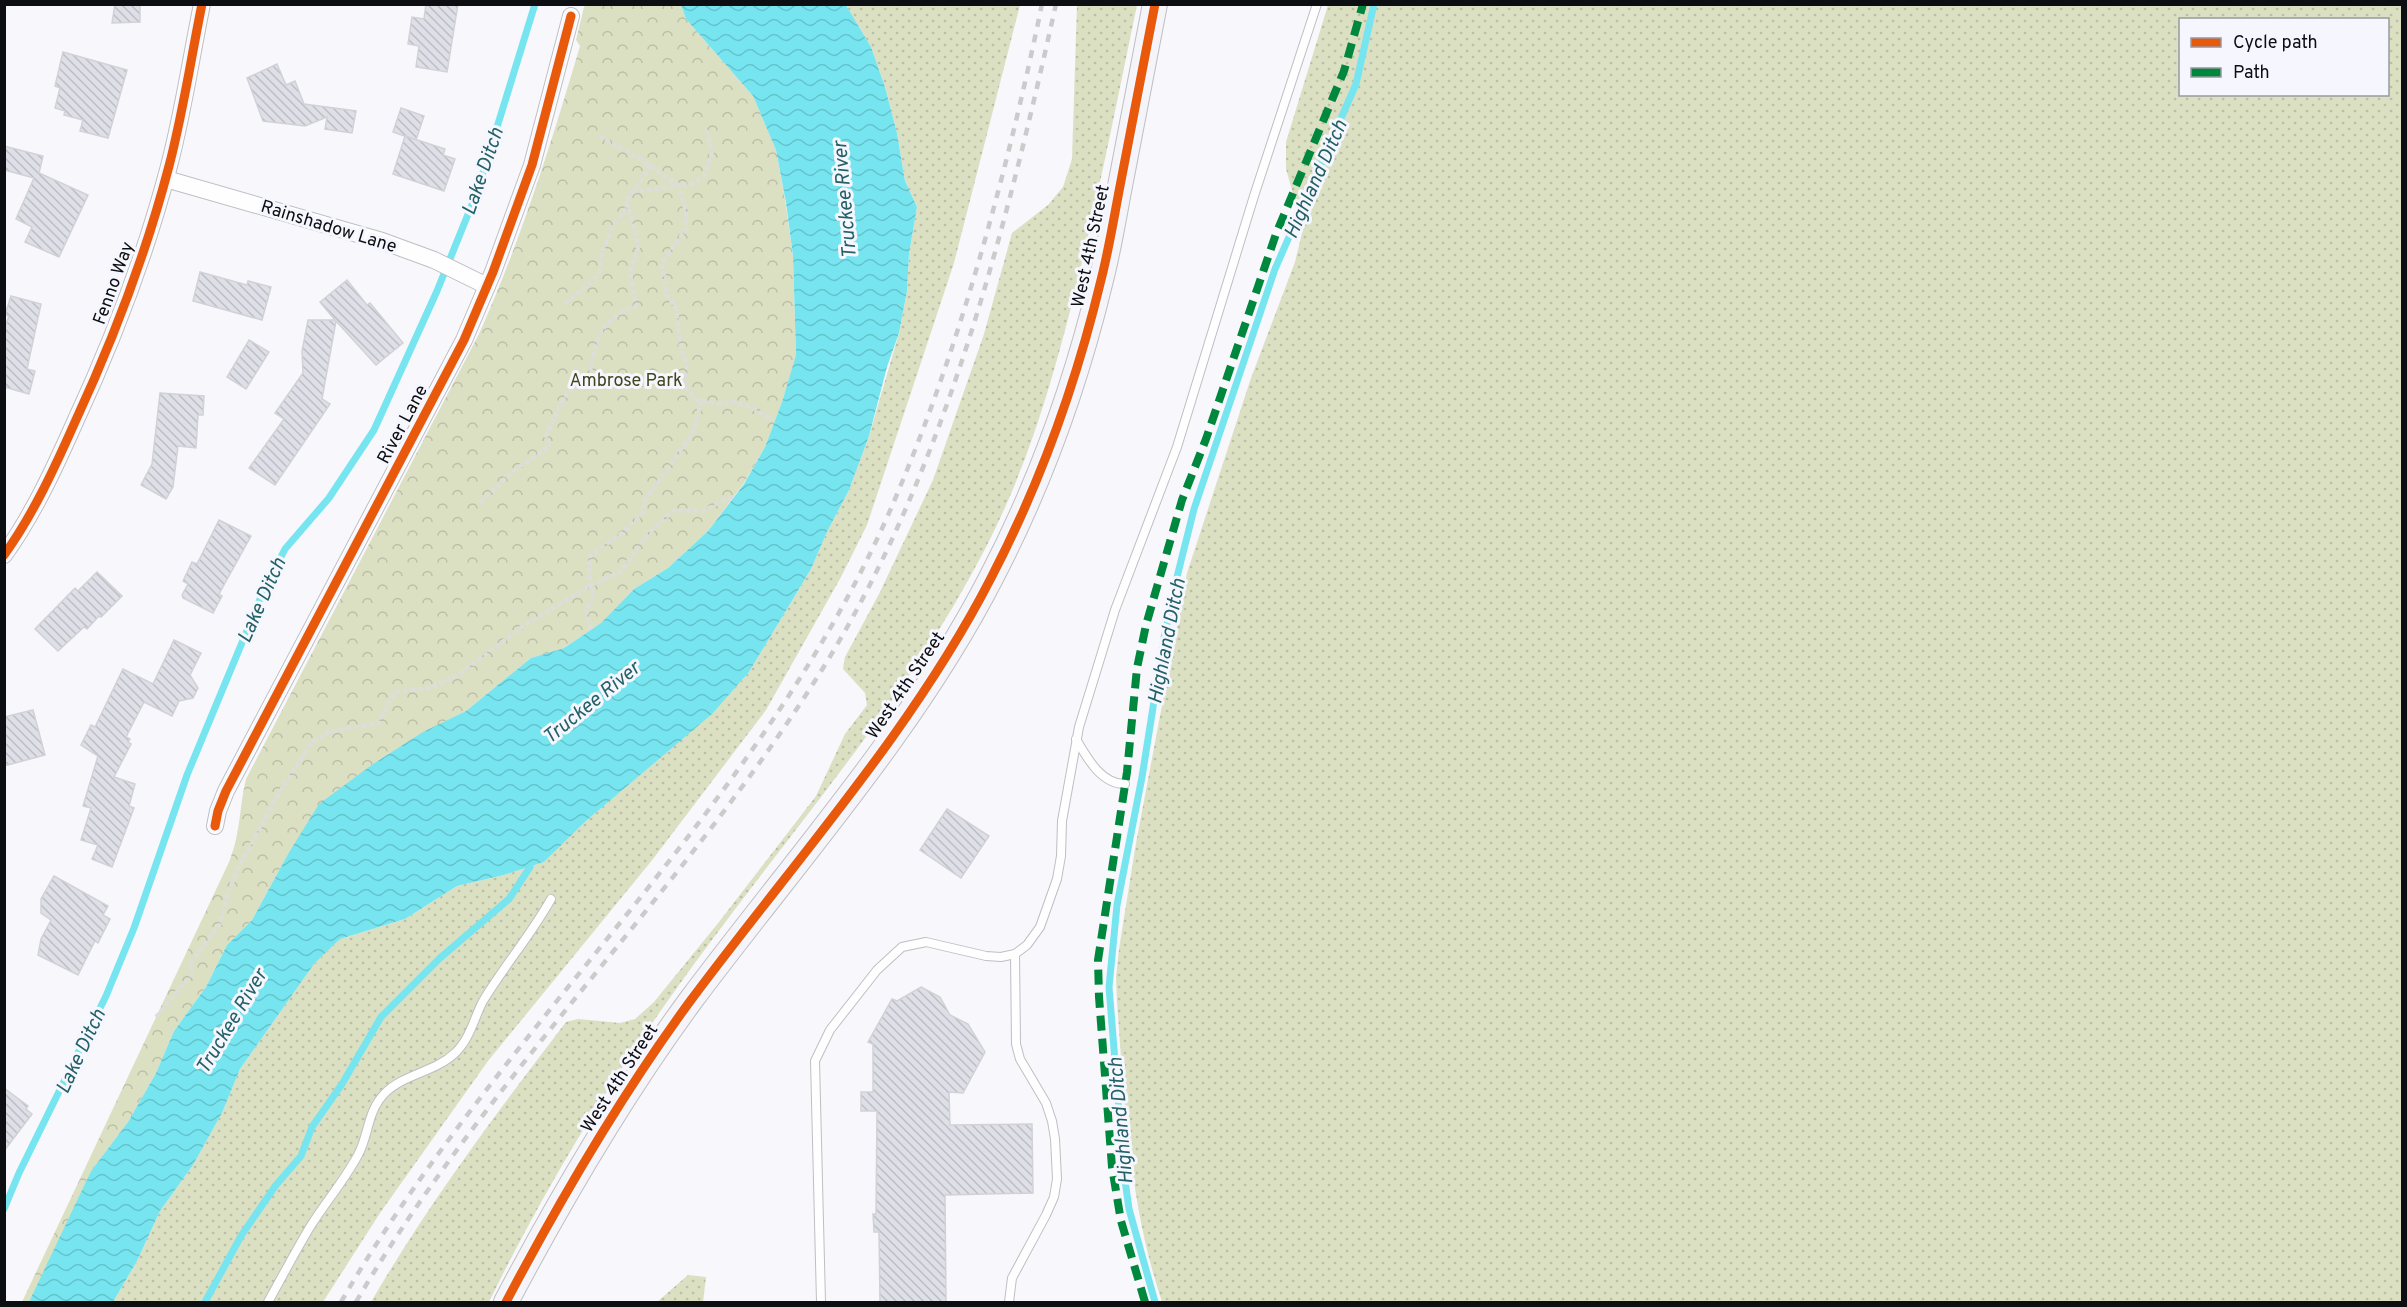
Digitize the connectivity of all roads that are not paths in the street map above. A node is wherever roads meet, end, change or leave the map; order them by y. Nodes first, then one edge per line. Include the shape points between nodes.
1 (202, 4) edge
2 (1155, 4) edge
3 (1317, 4) edge
4 (571, 16) dead end
5 (166, 178) junction
6 (487, 286) junction
7 (4, 555) edge
8 (1076, 739) junction
9 (1125, 784) dead end
10 (214, 826) dead end
11 (551, 899) dead end
12 (1015, 954) junction
13 (268, 1302) edge
14 (506, 1302) edge
15 (821, 1302) edge
16 (1009, 1302) edge

1 - 5 street, Fenno Way
2 - 14 main road, West 4th Street via 1102,278 1084,346 1042,468 991,579 958,637 883,748 689,1002 639,1075 586,1159
3 - 8 lane via 1177,447 1115,610
4 - 6 street, River Lane via 532,165
5 - 6 street, Rainshadow Lane via 382,241 434,260
5 - 7 street, Fenno Way via 132,282 88,393 61,453
6 - 10 street, River Lane via 443,382 226,791
8 - 9 lane via 1089,761 1105,777
8 - 12 lane via 1057,879 1040,927
11 - 13 lane via 534,930 507,963 456,1053 385,1093 370,1115 360,1151 346,1177 311,1226
12 - 15 lane via 986,956 926,942 902,947 877,970 823,1042 815,1061
12 - 16 lane via 1016,1044 1052,1121 1057,1179 1046,1215 1012,1278

